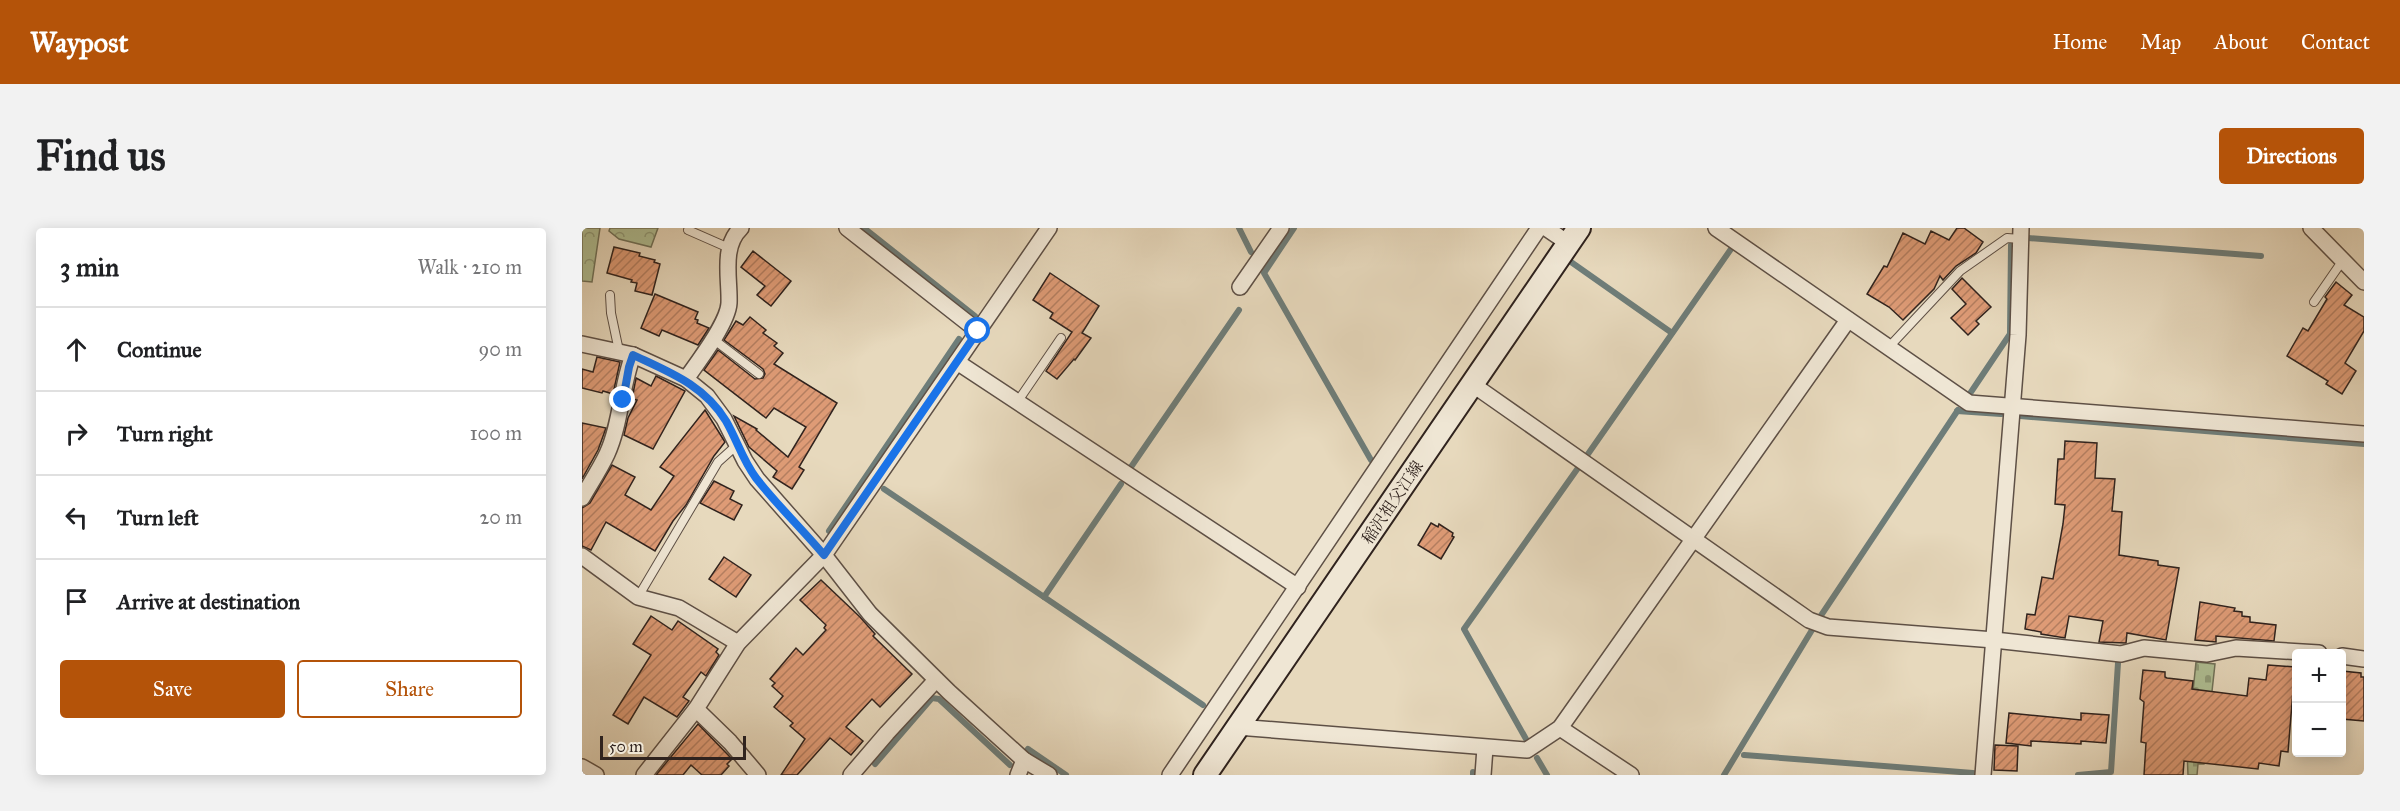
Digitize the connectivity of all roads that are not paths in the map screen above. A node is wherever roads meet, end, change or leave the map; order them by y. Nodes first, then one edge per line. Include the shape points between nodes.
1 (741, 228) edge
2 (847, 228) edge
3 (1048, 228) edge
4 (1281, 228) edge
5 (1539, 228) edge
6 (1546, 228) edge
7 (1716, 228) edge
8 (2311, 228) edge
9 (688, 230) dead end
10 (2021, 233) edge
11 (1573, 236) edge
12 (729, 248) junction
13 (2343, 260) junction
14 (2364, 282) edge
15 (1240, 287) dead end
16 (610, 295) dead end
17 (2314, 302) dead end
18 (1848, 320) junction
19 (978, 331) junction
20 (1061, 338) dead end
21 (713, 339) junction
22 (582, 344) edge
23 (1888, 348) junction
24 (626, 353) junction
25 (957, 362) junction
26 (759, 374) dead end
27 (686, 379) junction
28 (1472, 384) junction
29 (1017, 401) junction
30 (2013, 407) junction
31 (2364, 434) edge
32 (738, 444) junction
33 (582, 498) edge
34 (1694, 540) junction
35 (824, 555) junction
36 (582, 556) edge
37 (1298, 587) junction
38 (638, 597) junction
39 (1994, 640) junction
40 (738, 643) junction
41 (2292, 652) edge
42 (2346, 657) edge
43 (2364, 659) edge
44 (936, 680) junction
45 (696, 709) junction
46 (1238, 727) junction
47 (1560, 728) junction
48 (1485, 748) junction
49 (1024, 760) junction
50 (582, 767) edge
51 (596, 775) edge
52 (644, 775) edge
53 (758, 775) edge
54 (851, 775) edge
55 (1018, 775) edge
56 (1049, 775) edge
57 (1170, 775) edge
58 (1205, 775) edge
59 (1483, 775) edge
60 (1631, 775) edge
61 (1983, 775) edge

1 - 12 street
2 - 19 street
3 - 19 street
4 - 15 street
5 - 37 street
6 - 11 street
7 - 18 street
8 - 13 street
9 - 12 lane
10 - 23 lane via 2007,238 1960,271
10 - 30 street
11 - 28 main road, 稲沢祖父江線
12 - 21 street via 729,306
13 - 14 street
13 - 17 lane
16 - 24 lane via 611,313
18 - 23 street
18 - 34 street
19 - 25 street
20 - 29 lane
21 - 26 lane
21 - 27 street
22 - 24 street
23 - 30 street via 1968,403
24 - 27 street
24 - 33 street via 629,367 608,453
25 - 29 street
25 - 35 street
27 - 32 street via 706,396
28 - 34 street
28 - 46 main road, 稲沢祖父江線
29 - 37 street
30 - 31 street
30 - 39 street
32 - 35 street via 757,479
32 - 38 lane via 718,462
34 - 39 street via 1809,620 1828,627
34 - 47 street
35 - 40 street
35 - 44 street via 870,614
36 - 38 street
37 - 57 street
38 - 40 street via 679,608
39 - 41 street via 2121,654 2144,648 2207,654 2236,648
39 - 61 street
40 - 45 street
42 - 43 street
44 - 49 street
44 - 54 street
45 - 52 street
45 - 53 street
46 - 48 street
46 - 58 main road, 稲沢祖父江線
47 - 48 street via 1527,750
47 - 60 street
48 - 59 street
49 - 55 street
49 - 56 street
50 - 51 street

